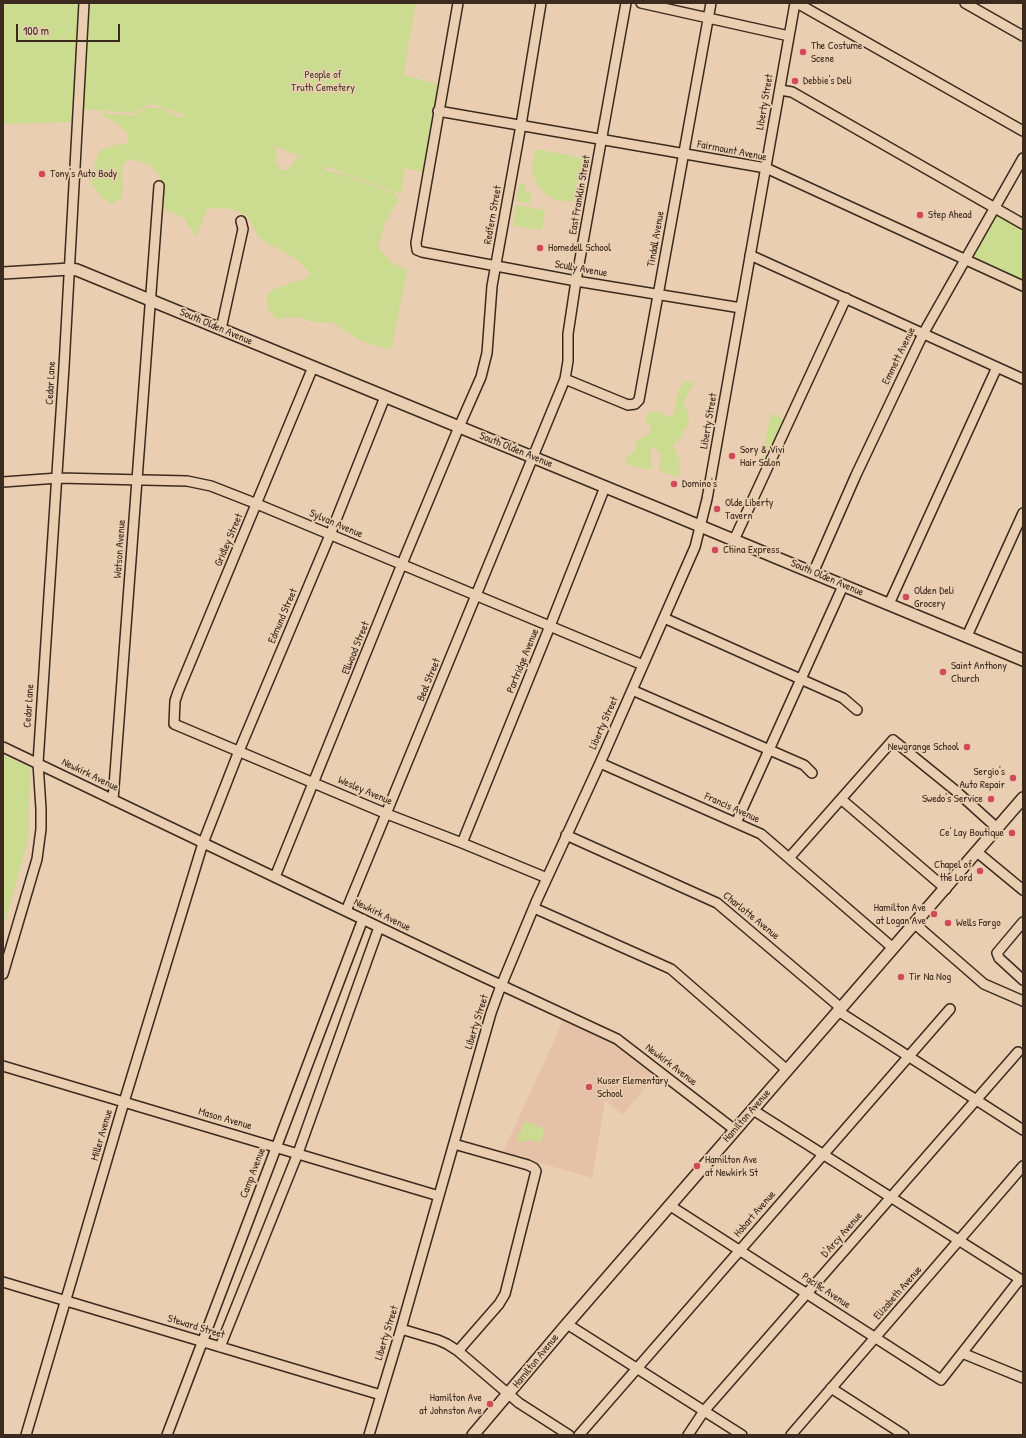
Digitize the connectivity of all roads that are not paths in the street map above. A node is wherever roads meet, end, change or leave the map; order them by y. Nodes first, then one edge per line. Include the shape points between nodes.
1 (84, 3) edge
2 (458, 3) edge
3 (541, 3) edge
4 (626, 3) edge
5 (641, 3) edge
6 (711, 3) edge
7 (796, 3) edge
8 (965, 3) edge
9 (708, 18) junction
10 (789, 36) junction
11 (1023, 36) edge
12 (780, 90) junction
13 (438, 111) junction
14 (521, 125) junction
15 (1023, 131) edge
16 (602, 139) junction
17 (683, 154) junction
18 (1023, 158) edge
19 (766, 168) junction
20 (159, 186) dead end
21 (994, 208) junction
22 (241, 221) dead end
23 (1023, 224) edge
24 (750, 254) junction
25 (965, 260) junction
26 (496, 266) junction
27 (70, 269) junction
28 (3, 273) edge
29 (576, 281) junction
30 (1023, 286) edge
31 (658, 294) junction
32 (846, 298) junction
33 (150, 299) junction
34 (741, 308) junction
35 (221, 330) junction
36 (923, 334) junction
37 (313, 367) junction
38 (998, 367) junction
39 (1023, 378) edge
40 (566, 379) junction
41 (385, 397) junction
42 (459, 427) junction
43 (533, 457) junction
44 (58, 478) junction
45 (137, 481) junction
46 (3, 482) edge
47 (605, 487) junction
48 (257, 504) junction
49 (1023, 513) edge
50 (701, 526) junction
51 (330, 535) junction
52 (734, 540) junction
53 (402, 564) junction
54 (813, 572) junction
55 (843, 586) junction
56 (476, 595) junction
57 (889, 604) junction
58 (664, 618) junction
59 (550, 626) junction
60 (967, 636) junction
61 (1023, 660) edge
62 (643, 665) junction
63 (801, 679) junction
64 (632, 690) junction
65 (857, 710) dead end
66 (174, 724) joint
67 (3, 746) edge
68 (239, 751) junction
69 (769, 751) junction
70 (38, 763) junction
71 (600, 763) junction
72 (812, 773) dead end
73 (314, 782) junction
74 (1023, 798) edge
75 (841, 799) junction
76 (113, 800) junction
77 (387, 814) junction
78 (736, 823) junction
79 (997, 828) junction
80 (566, 835) junction
81 (203, 843) junction
82 (462, 843) junction
83 (977, 852) junction
84 (789, 858) junction
85 (275, 877) junction
86 (547, 878) junction
87 (946, 889) junction
88 (1023, 890) edge
89 (534, 908) junction
90 (346, 911) junction
91 (363, 919) junction
92 (1023, 922) edge
93 (915, 924) junction
94 (379, 927) junction
95 (893, 948) junction
96 (3, 974) edge
97 (1023, 980) edge
98 (501, 985) junction
99 (1023, 1001) edge
100 (840, 1009) junction
101 (950, 1009) dead end
102 (1018, 1052) dead end
103 (909, 1057) junction
104 (3, 1066) edge
105 (787, 1070) junction
106 (977, 1100) junction
107 (124, 1102) junction
108 (752, 1110) junction
109 (735, 1130) junction
110 (1023, 1130) edge
111 (454, 1144) junction
112 (276, 1147) junction
113 (298, 1153) junction
114 (823, 1154) junction
115 (1023, 1166) edge
116 (439, 1196) junction
117 (891, 1198) junction
118 (669, 1206) junction
119 (959, 1241) junction
120 (740, 1250) junction
121 (1021, 1280) edge
122 (3, 1282) edge
123 (807, 1294) junction
124 (66, 1301) junction
125 (567, 1324) junction
126 (401, 1329) junction
127 (875, 1337) junction
128 (202, 1341) junction
129 (220, 1347) junction
130 (458, 1351) junction
131 (962, 1353) junction
132 (637, 1368) junction
133 (1023, 1378) edge
134 (831, 1388) junction
135 (381, 1395) junction
136 (508, 1395) junction
137 (704, 1411) junction
138 (26, 1435) edge
139 (167, 1435) edge
140 (369, 1435) edge
141 (473, 1435) edge
142 (569, 1435) edge
143 (579, 1435) edge
144 (688, 1435) edge
145 (742, 1435) edge
146 (791, 1435) edge
147 (904, 1435) edge

1 - 27 street, Cedar Lane
2 - 13 street
3 - 14 street, Redfern Street
4 - 16 street, East Franklin Street
5 - 9 street
6 - 9 street, Tindall Avenue
7 - 10 street, Liberty Street
7 - 15 street
8 - 11 street
9 - 10 street
9 - 17 street, Tindall Avenue
10 - 12 street, Liberty Street
12 - 19 street, Liberty Street
12 - 21 street via 792,92
13 - 14 street, Fairmount Avenue
13 - 26 street, Scully Avenue via 416,243 417,250
14 - 16 street, Fairmount Avenue
14 - 26 street, Redfern Street
16 - 17 street, Fairmount Avenue
16 - 29 street, East Franklin Street
17 - 19 street, Fairmount Avenue
17 - 31 street, Tindall Avenue
18 - 21 street, Emmett Avenue
19 - 24 street, Liberty Street
19 - 25 street, Fairmount Avenue
20 - 33 street, Watson Avenue
21 - 23 street
21 - 25 street, Emmett Avenue
22 - 35 street via 243,229
24 - 32 street
24 - 34 street, Liberty Street
25 - 30 street, Fairmount Avenue
25 - 36 street, Emmett Avenue
26 - 29 street, Scully Avenue
26 - 42 street, Redfern Street via 485,364
27 - 28 main road, South Olden Avenue
27 - 33 main road, South Olden Avenue
27 - 44 street, Cedar Lane
29 - 31 street, Scully Avenue
29 - 40 street, East Franklin Street via 568,334
31 - 34 street, Scully Avenue
31 - 40 street, Tindall Avenue via 641,392 635,404 628,405
32 - 36 street
32 - 52 street
33 - 35 main road, South Olden Avenue
33 - 45 street, Watson Avenue
34 - 50 street, Liberty Street
35 - 37 main road, South Olden Avenue
36 - 38 street
36 - 54 street, Emmett Avenue
37 - 41 main road, South Olden Avenue
37 - 48 street, Gridley Street
38 - 39 street
38 - 57 street
40 - 43 street, East Franklin Street
41 - 42 main road, South Olden Avenue
41 - 51 street, Edmund Street
42 - 43 main road, South Olden Avenue
42 - 53 street, Ellwood Street
43 - 47 main road, South Olden Avenue
43 - 56 street, Beal Street
44 - 45 street, Sylvan Avenue
44 - 46 street, Sylvan Avenue
44 - 70 street, Cedar Lane
45 - 48 street, Sylvan Avenue via 199,483
45 - 76 street, Watson Avenue
47 - 50 main road, South Olden Avenue
47 - 59 street, Partridge Avenue
48 - 51 street, Sylvan Avenue
48 - 66 street, Gridley Street via 178,692
49 - 60 street
50 - 52 main road, South Olden Avenue
50 - 58 street, Liberty Street via 695,547
51 - 53 street, Sylvan Avenue
51 - 68 street, Edmund Street
52 - 54 main road, South Olden Avenue
53 - 56 street, Sylvan Avenue
53 - 73 street, Ellwood Street
54 - 55 main road, South Olden Avenue
55 - 57 main road, South Olden Avenue
55 - 63 street
56 - 59 street, Sylvan Avenue
56 - 77 street, Beal Street
57 - 60 main road, South Olden Avenue
58 - 62 street, Liberty Street
58 - 63 street
59 - 62 street, Sylvan Avenue
59 - 82 street, Partridge Avenue
60 - 61 main road, South Olden Avenue
62 - 64 street, Liberty Street
63 - 65 street via 843,698
63 - 69 street
64 - 69 street
64 - 71 street, Liberty Street
66 - 68 street, Wesley Avenue
67 - 70 street, Newkirk Avenue
68 - 73 street, Wesley Avenue
68 - 81 street, Edmund Street
69 - 72 street via 804,765
69 - 78 street
70 - 76 street, Newkirk Avenue
70 - 96 street, Cedar Lane via 41,828 37,859
71 - 78 street, Francis Avenue
71 - 80 street, Liberty Street
73 - 77 street, Wesley Avenue
73 - 85 street, Ellwood Street
74 - 79 main road, Hamilton Avenue
75 - 79 street via 893,740
75 - 84 street
75 - 87 street
76 - 81 street, Newkirk Avenue
77 - 82 street, Wesley Avenue
77 - 90 street, Beal Street
78 - 84 street, Francis Avenue via 760,834
79 - 83 main road, Hamilton Avenue
80 - 86 street, Liberty Street
80 - 100 street, Charlotte Avenue via 717,902
81 - 85 street, Newkirk Avenue
81 - 107 street, Miller Avenue
82 - 86 street, Wesley Avenue
83 - 87 main road, Hamilton Avenue
83 - 88 street
84 - 95 street, Francis Avenue
85 - 90 street, Newkirk Avenue
86 - 89 street, Liberty Street
87 - 93 main road, Hamilton Avenue
89 - 98 street, Liberty Street
89 - 105 street via 671,969
90 - 91 street, Newkirk Avenue
91 - 94 street, Newkirk Avenue
91 - 112 street, Camp Avenue
92 - 97 street via 997,953 999,958
93 - 95 main road, Hamilton Avenue
93 - 99 street via 984,984
94 - 98 street, Newkirk Avenue
94 - 113 street
95 - 100 main road, Hamilton Avenue
98 - 109 street, Newkirk Avenue via 617,1039
98 - 111 street, Liberty Street
100 - 103 street, Charlotte Avenue
100 - 105 main road, Hamilton Avenue
101 - 103 street, Hobart Avenue
102 - 106 street, D'Arcy Avenue
103 - 106 street, Charlotte Avenue
103 - 114 street, Hobart Avenue
104 - 107 street, Mason Avenue
105 - 108 main road, Hamilton Avenue
106 - 110 street, Charlotte Avenue
106 - 117 street, D'Arcy Avenue
107 - 112 street, Mason Avenue
107 - 124 street, Miller Avenue
108 - 109 main road, Hamilton Avenue
108 - 114 street
109 - 118 main road, Hamilton Avenue
111 - 116 street, Liberty Street
111 - 130 street via 528,1165 534,1168 536,1176 505,1294
112 - 113 street, Mason Avenue
112 - 128 street, Camp Avenue
113 - 116 street, Mason Avenue
113 - 129 street
114 - 117 street
114 - 120 street, Hobart Avenue
115 - 119 street, Elizabeth Avenue
116 - 126 street, Liberty Street
117 - 119 street
117 - 123 street, D'Arcy Avenue
118 - 120 street, Pacific Avenue
118 - 125 main road, Hamilton Avenue
119 - 121 street
119 - 127 street, Elizabeth Avenue
120 - 123 street, Pacific Avenue
120 - 132 street, Hobart Avenue
121 - 131 street
122 - 124 street, Steward Street
123 - 127 street, Pacific Avenue
123 - 137 street, D'Arcy Avenue
124 - 128 street, Steward Street
124 - 138 street, Miller Avenue
125 - 132 street
125 - 136 main road, Hamilton Avenue
126 - 130 street via 438,1340
126 - 135 street, Liberty Street
127 - 131 street, Pacific Avenue via 941,1380
127 - 134 street, Elizabeth Avenue
128 - 129 street, Steward Street
128 - 139 street, Camp Avenue
129 - 135 street, Steward Street
130 - 136 street
131 - 133 street
132 - 137 street
132 - 143 street, Hobart Avenue
134 - 146 street, Elizabeth Avenue
134 - 147 street
135 - 140 street, Liberty Street
136 - 141 main road, Hamilton Avenue
136 - 142 street
137 - 144 street, D'Arcy Avenue
137 - 145 street

